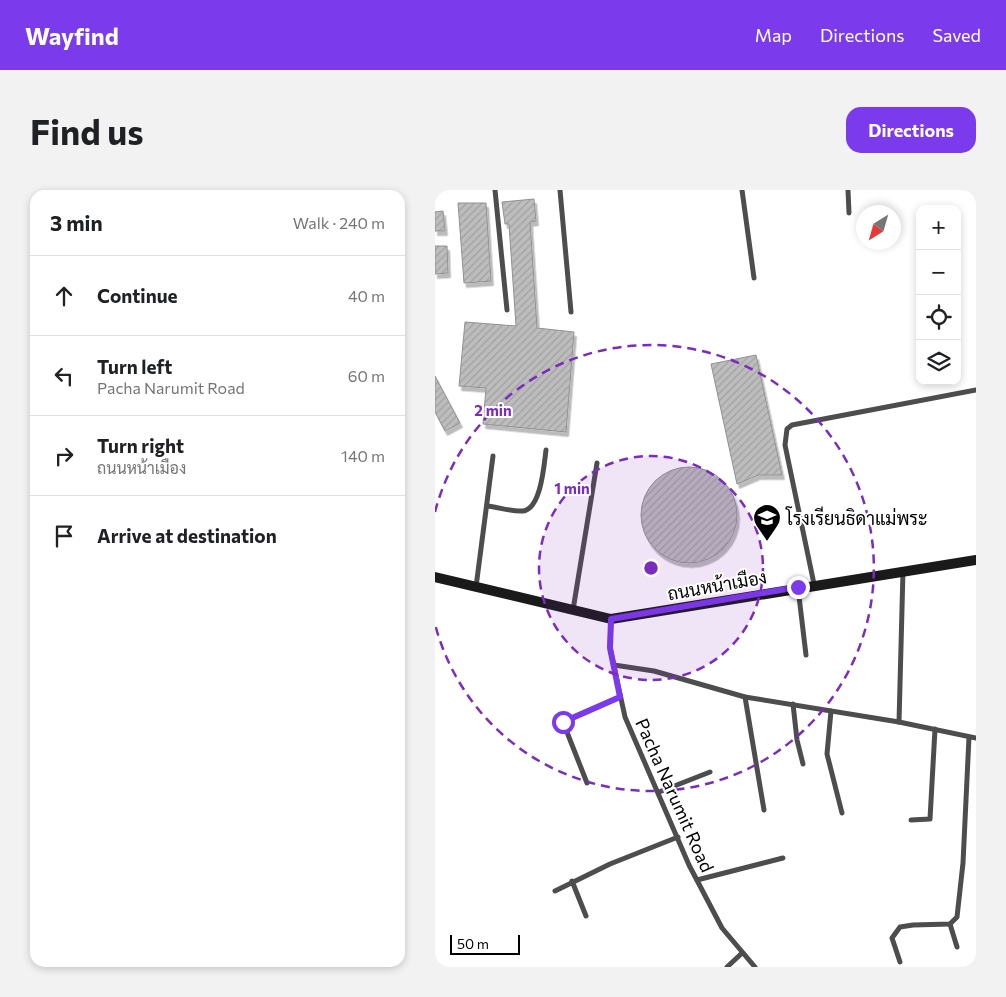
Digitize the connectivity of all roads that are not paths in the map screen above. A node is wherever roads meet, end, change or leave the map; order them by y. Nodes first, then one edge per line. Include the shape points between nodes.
1 (495, 190) edge
2 (560, 190) edge
3 (742, 190) edge
4 (848, 190) edge
5 (849, 213) dead end
6 (755, 278) dead end
7 (507, 310) dead end
8 (571, 312) dead end
9 (976, 390) edge
10 (547, 450) dead end
11 (493, 456) dead end
12 (597, 463) dead end
13 (487, 506) junction
14 (976, 560) edge
15 (903, 571) junction
16 (435, 577) edge
17 (814, 584) junction
18 (476, 587) junction
19 (798, 587) junction
20 (573, 611) junction
21 (611, 619) junction
22 (806, 655) dead end
23 (614, 665) junction
24 (620, 697) junction
25 (745, 697) junction
26 (793, 704) junction
27 (831, 710) junction
28 (899, 722) junction
29 (935, 729) junction
30 (969, 736) junction
31 (976, 738) edge
32 (803, 764) dead end
33 (710, 772) dead end
34 (587, 783) dead end
35 (659, 792) junction
36 (764, 810) dead end
37 (842, 813) dead end
38 (911, 820) dead end
39 (678, 837) junction
40 (783, 858) dead end
41 (697, 880) junction
42 (572, 881) junction
43 (555, 891) dead end
44 (586, 916) dead end
45 (950, 924) junction
46 (957, 947) dead end
47 (741, 954) junction
48 (900, 962) dead end
49 (727, 967) edge
50 (755, 967) edge

1 - 7 street
2 - 8 street
3 - 6 street
4 - 5 street
9 - 17 street via 792,425 787,429 785,445
10 - 13 street via 537,498 530,508 522,511
11 - 13 street
12 - 20 street
13 - 18 street
14 - 15 street, ถนนหน้าเมือง
15 - 17 street, ถนนหน้าเมือง
15 - 28 street
16 - 18 street
17 - 19 street, ถนนหน้าเมือง
18 - 20 street
19 - 21 street, ถนนหน้าเมือง
19 - 22 street
20 - 21 street
21 - 23 street, Pacha Narumit Road via 610,648
23 - 24 street, Pacha Narumit Road
23 - 25 street
24 - 34 street via 563,722
24 - 35 street, Pacha Narumit Road via 625,717
25 - 26 street
25 - 36 street
26 - 27 street
26 - 32 street
27 - 28 street
27 - 37 street via 827,754
28 - 29 street
29 - 30 street
29 - 38 street via 930,819
30 - 31 street
30 - 45 street via 959,899 957,917
33 - 35 street
35 - 39 street, Pacha Narumit Road
39 - 41 street, Pacha Narumit Road
39 - 42 street
40 - 41 street
41 - 47 street, Pacha Narumit Road via 722,928
42 - 43 street
42 - 44 street
45 - 46 street
45 - 48 street via 900,927 892,938
47 - 49 street
47 - 50 street, Pacha Narumit Road

